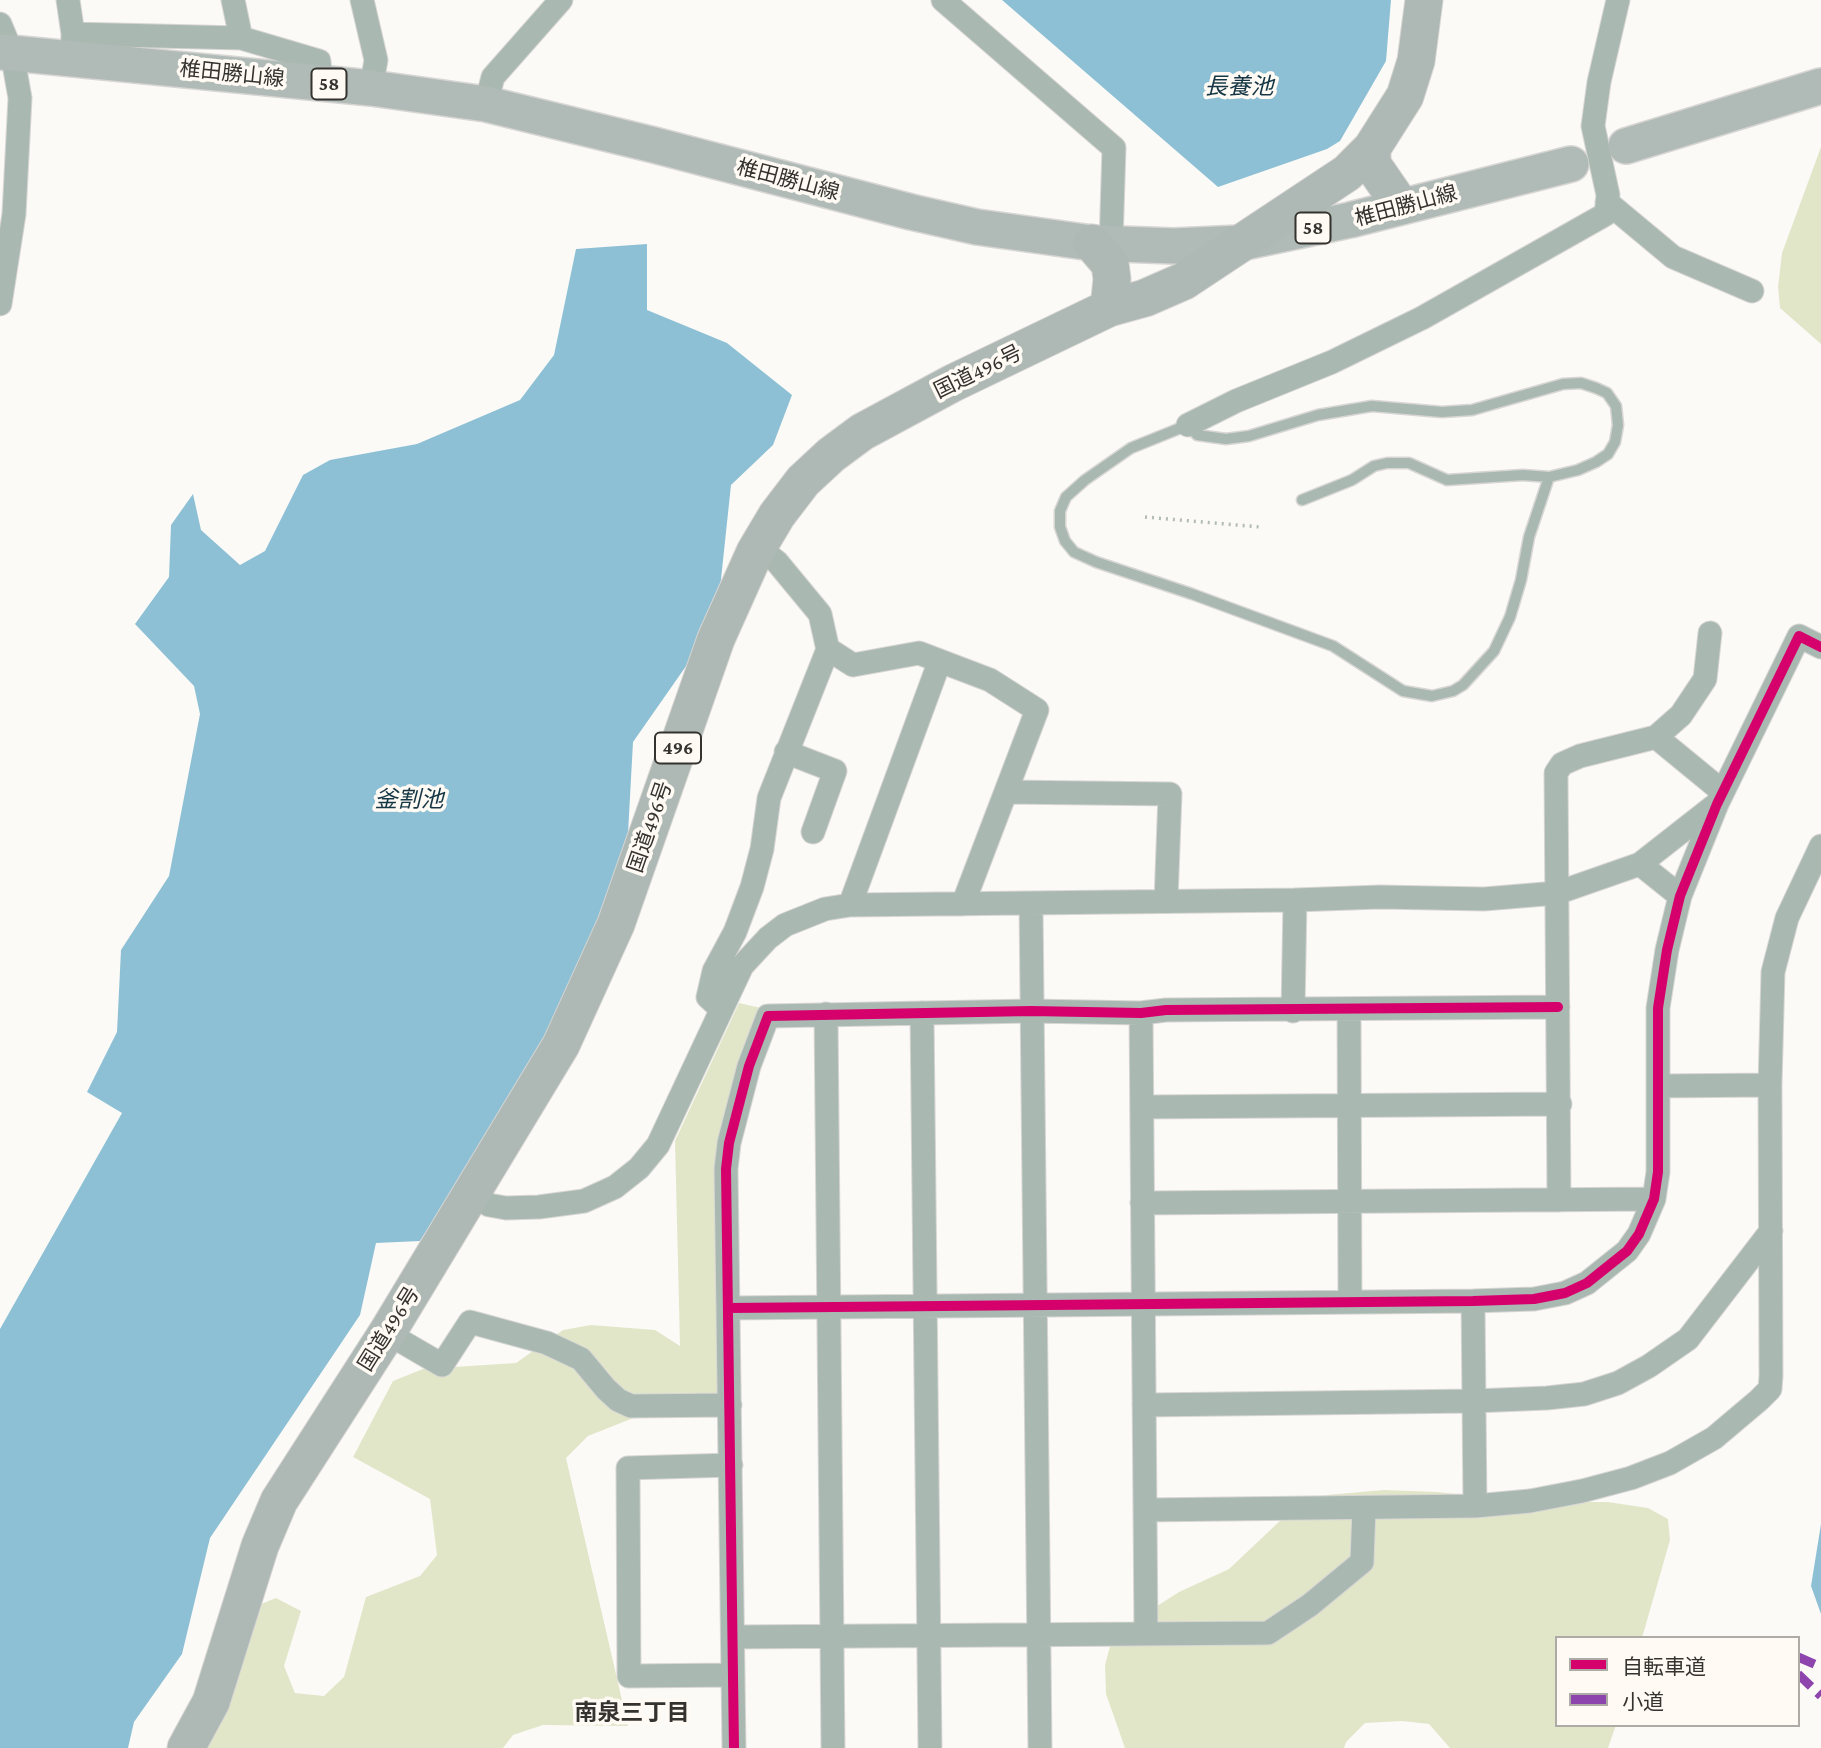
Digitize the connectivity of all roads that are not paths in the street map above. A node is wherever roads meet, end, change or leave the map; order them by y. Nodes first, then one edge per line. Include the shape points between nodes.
1 (68, 0) edge
2 (233, 0) edge
3 (362, 0) edge
4 (561, 0) edge
5 (943, 0) edge
6 (1424, 0) edge
7 (1618, 0) edge
8 (241, 38) junction
9 (4, 43) edge
10 (73, 47) junction
11 (321, 83) junction
12 (1821, 86) edge
13 (371, 88) junction
14 (486, 104) junction
15 (1626, 146) dead end
16 (1372, 148) junction
17 (1572, 164) dead end
18 (1607, 202) junction
19 (1401, 206) junction
20 (1241, 243) junction
21 (1101, 244) junction
22 (1752, 290) dead end
23 (0, 303) edge
24 (1109, 308) junction
25 (1188, 425) junction
26 (1549, 477) junction
27 (1302, 500) dead end
28 (758, 547) junction
29 (1710, 633) dead end
30 (1821, 647) edge
31 (828, 650) junction
32 (939, 663) junction
33 (1656, 737) junction
34 (786, 752) junction
35 (1006, 792) junction
36 (1720, 798) junction
37 (813, 832) dead end
38 (1821, 846) edge
39 (1640, 864) junction
40 (1557, 893) junction
41 (1680, 897) junction
42 (1295, 900) junction
43 (1167, 901) junction
44 (964, 904) junction
45 (1031, 904) junction
46 (850, 905) junction
47 (1558, 1007) junction
48 (721, 1009) junction
49 (1349, 1010) junction
50 (1293, 1011) junction
51 (1031, 1012) junction
52 (922, 1013) junction
53 (1141, 1013) junction
54 (826, 1014) junction
55 (1770, 1085) junction
56 (1658, 1086) junction
57 (1560, 1104) junction
58 (1349, 1105) junction
59 (1142, 1107) junction
60 (473, 1193) junction
61 (1654, 1199) junction
62 (1559, 1200) junction
63 (1350, 1201) junction
64 (1142, 1203) junction
65 (1771, 1231) junction
66 (1473, 1301) junction
67 (1350, 1302) junction
68 (1143, 1304) junction
69 (1035, 1305) junction
70 (926, 1306) junction
71 (829, 1307) junction
72 (729, 1308) junction
73 (387, 1333) junction
74 (1474, 1401) junction
75 (730, 1405) junction
76 (1144, 1405) junction
77 (731, 1465) junction
78 (1475, 1506) junction
79 (1364, 1508) junction
80 (1145, 1510) junction
81 (1038, 1634) junction
82 (1146, 1634) junction
83 (929, 1635) junction
84 (832, 1636) junction
85 (733, 1637) junction
86 (733, 1675) junction
87 (186, 1748) edge
88 (734, 1748) edge
89 (834, 1748) edge
90 (930, 1748) edge
91 (1040, 1748) edge

1 - 10 street
2 - 8 street
3 - 13 street via 376,60
4 - 14 street via 493,77
5 - 21 street via 1114,148
6 - 16 highway, 国道496号 / 496 via 1416,61 1405,96
7 - 18 street via 1593,126
8 - 10 street
8 - 11 street via 319,61
9 - 10 main road, 椎田勝山線 / 58
9 - 23 street via 20,98 14,214
10 - 11 main road, 椎田勝山線 / 58
11 - 13 main road, 椎田勝山線 / 58
12 - 15 main road
13 - 14 main road, 椎田勝山線 / 58
14 - 21 main road, 椎田勝山線 / 58 via 924,215
16 - 19 highway via 1372,164
16 - 20 highway, 国道496号 / 496 via 1347,173
17 - 19 main road, 椎田勝山線 / 58
18 - 22 street via 1673,257
18 - 25 street via 1606,214 1582,230 1422,318
19 - 20 main road, 椎田勝山線 / 58
20 - 21 main road, 椎田勝山線 / 58
20 - 24 highway, 国道496号 / 496 via 1184,281
21 - 24 highway via 1112,279
24 - 28 highway, 国道496号 / 496 via 862,432 803,481
25 - 26 lane via 1197,435 1226,439 1372,406 1472,410 1581,383 1607,393 1616,406 1618,425 1608,454 1596,463
25 - 26 lane via 1131,449 1066,497 1060,527 1074,552 1334,646 1403,691 1419,695 1453,691 1493,651 1510,617
26 - 27 lane via 1447,480 1409,463 1387,463
28 - 31 street via 777,562 820,614
28 - 60 highway, 国道496号 / 496 via 716,639 616,924 561,1045
29 - 33 street via 1705,679 1682,715
30 - 36 street via 1799,636
31 - 32 street via 853,665 919,653
31 - 34 street
32 - 35 street via 990,680 1037,710
32 - 46 street
33 - 36 street
33 - 40 street via 1580,756 1562,764 1556,773
34 - 37 street via 835,771
34 - 48 street via 769,798 752,887 714,971 708,997
35 - 43 street via 1170,794
35 - 44 street
36 - 39 street
36 - 41 street
38 - 55 street via 1787,918 1773,972
39 - 40 street
39 - 41 street
40 - 42 street via 1484,899
40 - 47 street
41 - 56 street via 1658,1008
42 - 43 street
42 - 50 street
43 - 45 street
44 - 45 street
44 - 46 street
45 - 51 street
46 - 48 street via 804,915 768,938 742,966
47 - 49 street
47 - 57 street
48 - 60 street via 658,1144 639,1168 615,1187 584,1201 517,1208 489,1205
49 - 50 street
49 - 58 street
50 - 53 street
51 - 52 street
51 - 53 street
51 - 69 street
52 - 54 street
52 - 70 street
53 - 59 street
54 - 71 street
54 - 72 street via 768,1016 749,1066 726,1169
55 - 56 street
55 - 65 street
56 - 61 street
57 - 58 street
57 - 62 street
58 - 59 street
58 - 63 street
59 - 64 street
60 - 73 highway, 国道496号 / 496
61 - 62 street
61 - 66 street via 1628,1251 1587,1283 1534,1299
62 - 63 street
63 - 64 street
63 - 67 street
64 - 68 street
65 - 74 street via 1688,1339 1649,1366 1584,1394
65 - 78 street via 1771,1376 1770,1389 1759,1401 1714,1438 1631,1478 1530,1501
66 - 67 street
66 - 74 street
67 - 68 street
68 - 69 street
68 - 76 street
69 - 70 street
69 - 81 street
70 - 71 street
70 - 83 street
71 - 72 street
71 - 84 street
72 - 75 street
73 - 75 street via 442,1364 470,1322 547,1343 581,1359 606,1389 631,1406
73 - 87 highway, 国道496号 / 496 via 279,1501 260,1546 211,1702
74 - 76 street
74 - 78 street
75 - 77 street
76 - 80 street
77 - 85 street
77 - 86 street via 628,1468 629,1676
78 - 79 street
79 - 80 street
79 - 82 street via 1362,1562 1268,1633
80 - 82 street
81 - 82 street
81 - 83 street
81 - 91 street
83 - 84 street
83 - 90 street
84 - 85 street
84 - 89 street
85 - 86 street
86 - 88 street

